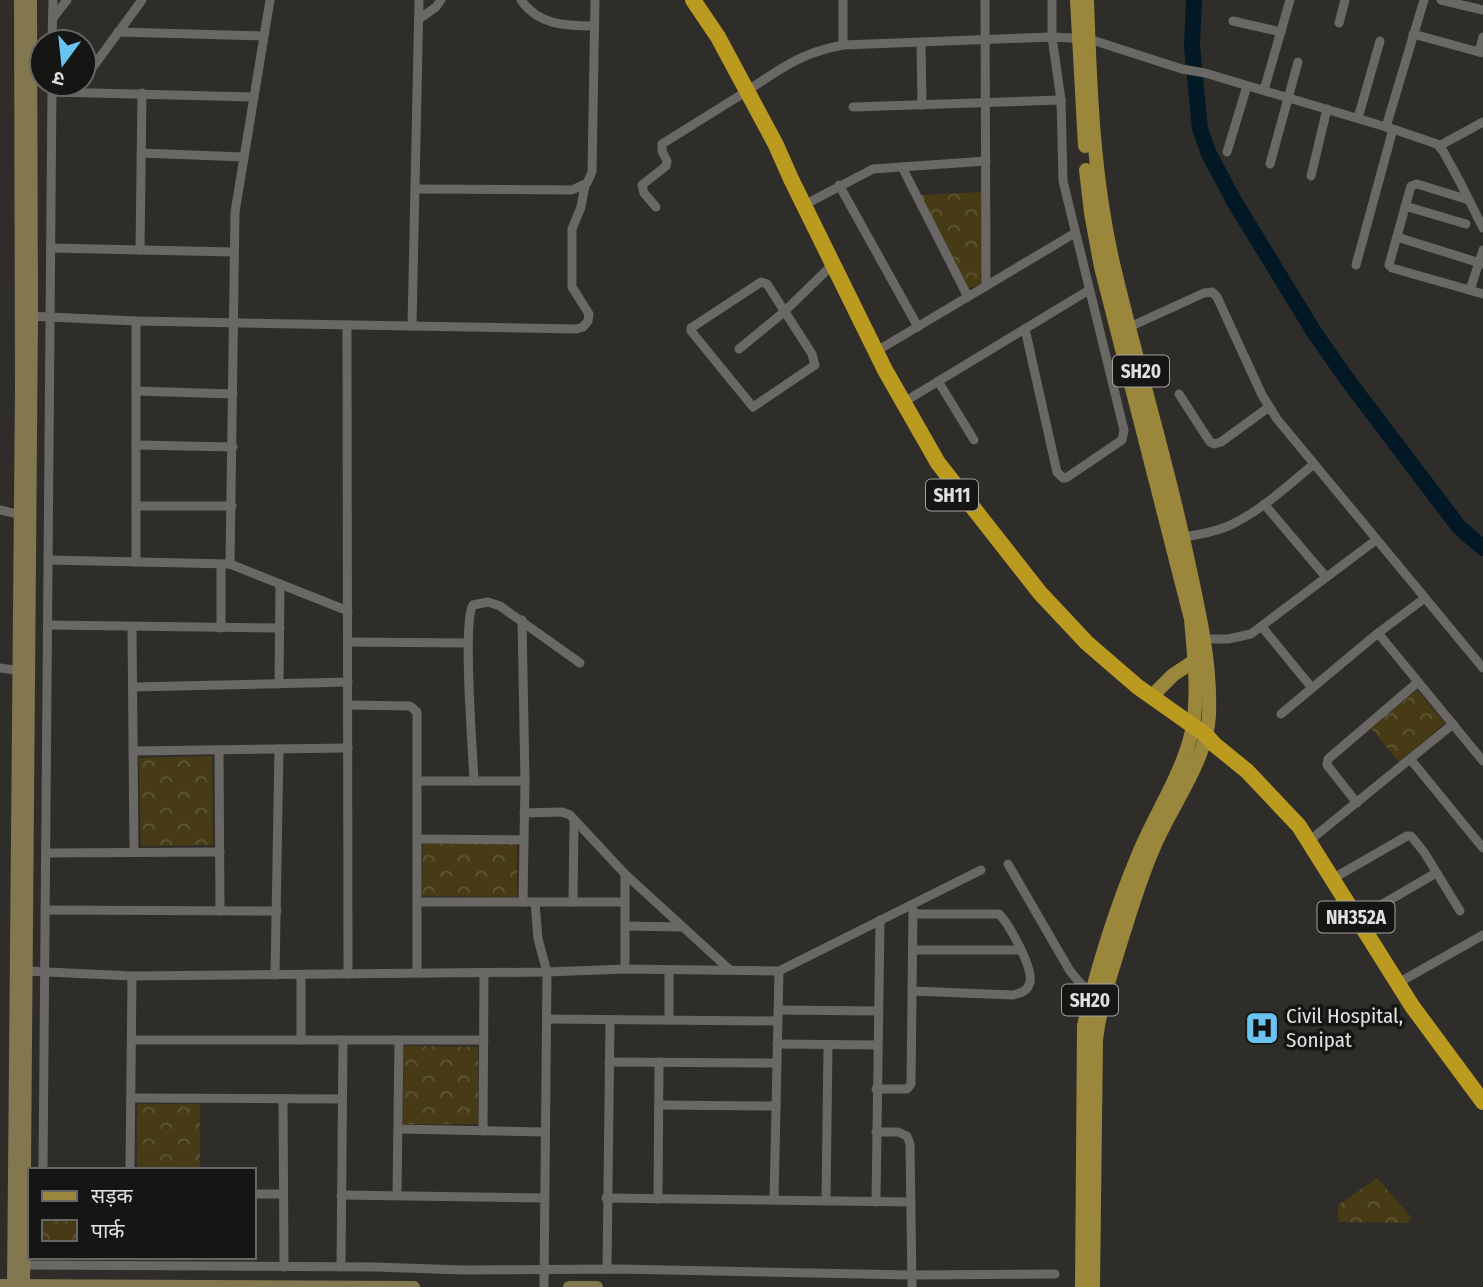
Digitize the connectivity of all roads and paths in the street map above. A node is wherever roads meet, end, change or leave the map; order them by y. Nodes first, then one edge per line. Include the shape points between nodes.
1 (20, 0) edge
2 (31, 0) edge
3 (53, 0) edge
4 (67, 0) edge
5 (142, 0) edge
6 (270, 0) edge
7 (419, 0) edge
8 (441, 0) edge
9 (522, 0) edge
10 (595, 0) edge
11 (682, 0) edge
12 (693, 0) edge
13 (843, 0) edge
14 (985, 0) edge
15 (1052, 0) edge
16 (1077, 0) edge
17 (1087, 0) edge
18 (1290, 0) edge
19 (1345, 0) edge
20 (1424, 0) edge
21 (1441, 0) edge
22 (1483, 10) edge
23 (52, 18) junction
24 (419, 19) junction
25 (1233, 21) dead end
26 (1339, 23) dead end
27 (593, 26) junction
28 (52, 28) edge
29 (118, 32) junction
30 (1281, 32) junction
31 (1413, 34) junction
32 (263, 36) junction
33 (1052, 37) junction
34 (1483, 37) edge
35 (1083, 38) junction
36 (986, 41) junction
37 (1380, 41) dead end
38 (921, 43) junction
39 (843, 46) junction
40 (1481, 52) edge
41 (98, 60) edge
42 (1298, 62) dead end
43 (1247, 86) junction
44 (98, 89) edge
45 (1264, 90) junction
46 (142, 93) junction
47 (743, 94) junction
48 (253, 97) junction
49 (52, 98) edge
50 (1288, 98) junction
51 (1060, 100) junction
52 (985, 104) junction
53 (922, 105) junction
54 (853, 107) dead end
55 (1327, 109) junction
56 (1358, 118) junction
57 (1483, 122) edge
58 (1390, 128) junction
59 (1439, 146) junction
60 (1227, 152) dead end
61 (141, 153) junction
62 (244, 157) junction
63 (986, 161) junction
64 (1270, 164) dead end
65 (780, 166) junction
66 (902, 167) junction
67 (1311, 176) dead end
68 (839, 184) junction
69 (585, 185) junction
70 (416, 189) junction
71 (1469, 200) junction
72 (804, 205) junction
73 (1405, 206) junction
74 (656, 207) dead end
75 (1480, 216) edge
76 (1466, 224) dead end
77 (1483, 228) edge
78 (1075, 233) junction
79 (1397, 237) junction
80 (51, 248) junction
81 (140, 250) junction
82 (1483, 250) edge
83 (233, 252) junction
84 (1481, 263) edge
85 (1356, 265) dead end
86 (830, 267) junction
87 (986, 286) junction
88 (1090, 290) junction
89 (1469, 290) junction
90 (1483, 294) edge
91 (968, 297) junction
92 (784, 312) junction
93 (27, 316) junction
94 (51, 317) junction
95 (136, 321) junction
96 (232, 323) junction
97 (347, 326) junction
98 (412, 326) junction
99 (918, 327) junction
100 (1025, 329) junction
101 (1124, 330) junction
102 (739, 349) dead end
103 (873, 354) junction
104 (882, 372) junction
105 (938, 382) junction
106 (136, 391) junction
107 (233, 394) junction
108 (1178, 394) dead end
109 (904, 402) junction
110 (1269, 407) junction
111 (974, 440) dead end
112 (136, 445) junction
113 (233, 447) junction
114 (1314, 464) junction
115 (1264, 504) junction
116 (136, 506) junction
117 (232, 506) junction
118 (0, 510) edge
119 (25, 516) junction
120 (1184, 537) junction
121 (1376, 540) junction
122 (48, 560) junction
123 (136, 562) junction
124 (225, 564) junction
125 (1326, 577) junction
126 (280, 584) junction
127 (1425, 598) junction
128 (348, 611) junction
129 (522, 620) junction
130 (48, 625) junction
131 (132, 626) junction
132 (1262, 627) junction
133 (220, 628) junction
134 (279, 628) junction
135 (1378, 633) junction
136 (1198, 639) junction
137 (348, 642) junction
138 (468, 643) junction
139 (1195, 661) junction
140 (580, 663) dead end
141 (0, 668) edge
142 (1483, 668) edge
143 (23, 671) junction
144 (348, 682) junction
145 (1418, 682) junction
146 (279, 684) junction
147 (133, 687) junction
148 (1312, 688) junction
149 (1152, 696) junction
150 (348, 705) junction
151 (1281, 714) dead end
152 (1453, 724) junction
153 (1202, 735) junction
154 (348, 748) junction
155 (279, 749) junction
156 (219, 750) junction
157 (133, 751) junction
158 (1411, 760) junction
159 (1483, 761) edge
160 (417, 781) junction
161 (474, 781) junction
162 (525, 781) junction
163 (1357, 803) junction
164 (524, 813) junction
165 (574, 820) junction
166 (417, 839) junction
167 (524, 841) junction
168 (1309, 841) junction
169 (1483, 848) edge
170 (134, 852) junction
171 (220, 852) junction
172 (46, 853) junction
173 (1008, 864) dead end
174 (981, 870) dead end
175 (1436, 873) junction
176 (625, 874) junction
177 (1332, 879) junction
178 (416, 902) junction
179 (523, 902) junction
180 (535, 902) junction
181 (573, 902) junction
182 (625, 902) junction
183 (913, 903) junction
184 (46, 910) junction
185 (220, 911) junction
186 (276, 911) junction
187 (1460, 911) dead end
188 (913, 914) junction
189 (1357, 919) junction
190 (880, 920) junction
191 (625, 926) junction
192 (682, 927) junction
193 (1483, 935) edge
194 (913, 950) junction
195 (1021, 950) junction
196 (625, 969) junction
197 (669, 970) junction
198 (730, 970) junction
199 (27, 971) junction
200 (45, 971) junction
201 (779, 971) junction
202 (547, 972) junction
203 (416, 973) junction
204 (484, 973) junction
205 (348, 974) junction
206 (275, 975) junction
207 (301, 975) junction
208 (132, 976) junction
209 (1398, 983) junction
210 (912, 991) junction
211 (1097, 996) junction
212 (778, 1010) junction
213 (878, 1011) junction
214 (547, 1019) junction
215 (610, 1020) junction
216 (669, 1020) junction
217 (778, 1021) junction
218 (132, 1040) junction
219 (301, 1040) junction
220 (343, 1040) junction
221 (399, 1040) junction
222 (484, 1040) junction
223 (777, 1044) junction
224 (828, 1045) junction
225 (877, 1045) junction
226 (609, 1062) junction
227 (659, 1062) junction
228 (777, 1063) junction
229 (876, 1089) junction
230 (131, 1098) junction
231 (283, 1099) junction
232 (342, 1099) junction
233 (1483, 1102) edge
234 (659, 1105) junction
235 (776, 1106) junction
236 (398, 1129) junction
237 (483, 1131) junction
238 (545, 1132) junction
239 (876, 1132) junction
240 (43, 1168) edge
241 (130, 1168) edge
242 (256, 1194) edge
243 (283, 1194) junction
244 (341, 1195) junction
245 (397, 1195) junction
246 (544, 1198) junction
247 (606, 1198) junction
248 (658, 1199) junction
249 (774, 1200) junction
250 (826, 1201) junction
251 (876, 1202) junction
252 (911, 1202) junction
253 (42, 1262) edge
254 (130, 1262) edge
255 (24, 1265) junction
256 (284, 1267) junction
257 (341, 1267) junction
258 (607, 1269) junction
259 (543, 1270) junction
260 (912, 1275) junction
261 (1055, 1275) dead end
262 (15, 1286) edge
263 (50, 1286) edge
264 (414, 1287) edge
265 (544, 1287) edge
266 (569, 1287) edge
267 (597, 1287) edge
268 (912, 1287) edge
269 (1082, 1287) edge
270 (1093, 1287) edge

1 - 93 street
2 - 93 street
3 - 23 street
4 - 23 street
5 - 29 street
6 - 32 street
7 - 24 street
8 - 24 street
9 - 27 street via 551,22
10 - 27 street
11 - 47 highway, SH11
12 - 47 highway, SH11 via 718,37
13 - 39 street
14 - 36 street
15 - 33 street
16 - 35 main road, SH20
17 - 35 main road, SH20
18 - 30 street
19 - 26 street
20 - 31 street
21 - 22 street
23 - 28 street
24 - 70 street
25 - 30 street
27 - 69 street via 592,172
29 - 32 street
29 - 41 street
30 - 45 street
31 - 40 street
31 - 58 street
32 - 48 street
33 - 35 street
33 - 36 street
33 - 51 street
34 - 40 street
35 - 43 street
35 - 101 main road, SH20 via 1096,177
36 - 38 street
36 - 52 street
37 - 56 street
38 - 39 street
38 - 53 street
39 - 47 street via 799,58
42 - 50 street
43 - 45 street
43 - 60 street
44 - 46 street
45 - 50 street
46 - 48 street
46 - 61 street
47 - 65 highway, SH11
47 - 74 street via 662,144 667,164 642,185
48 - 62 street
49 - 80 street
50 - 55 street
50 - 64 street
51 - 52 street
51 - 78 street via 1063,181
52 - 53 street
52 - 63 street
53 - 54 street
55 - 56 street
55 - 67 street
56 - 58 street
57 - 59 street
58 - 59 street
58 - 85 street
59 - 71 street
61 - 62 street
61 - 81 street
62 - 83 street
63 - 66 street
63 - 87 street
65 - 72 highway, SH11
65 - 86 highway, SH11
66 - 68 street via 873,169
66 - 91 street
68 - 72 street
68 - 99 street
69 - 70 street via 572,190
69 - 98 street via 571,235 572,287 589,314 583,327
70 - 98 street
71 - 73 street via 1414,184
71 - 75 street
72 - 86 highway, SH11
73 - 76 street
73 - 79 street
75 - 77 street
78 - 87 street
78 - 88 street
79 - 84 street
79 - 89 street via 1390,267
80 - 81 street
80 - 94 street
81 - 83 street
82 - 84 street
83 - 96 street
84 - 89 street
86 - 92 street
86 - 103 highway, SH11
87 - 91 street
88 - 100 street
88 - 100 street via 1124,435 1066,478 1057,472
89 - 90 street
91 - 99 street
92 - 92 street via 767,284 761,282 691,328 752,407 815,365
92 - 102 street
93 - 94 street
93 - 119 street
94 - 95 street
94 - 122 street
95 - 96 street
95 - 106 street
96 - 97 street
96 - 107 street
97 - 98 street
97 - 128 street
99 - 103 street
100 - 105 street
101 - 110 street via 1212,292
101 - 120 main road, SH20
101 - 136 main road, SH20
103 - 104 highway, SH11
104 - 109 highway, SH11
104 - 153 highway, SH11 via 931,467 1034,599 1133,694
105 - 109 street
105 - 111 street
106 - 107 street
106 - 112 street
107 - 113 street
108 - 110 street via 1214,444
109 - 149 highway, SH11 via 938,463 1040,593 1087,642
110 - 114 street
112 - 113 street
112 - 116 street
113 - 117 street
114 - 115 street
114 - 121 street
115 - 120 street via 1225,527
115 - 125 street
116 - 117 street
116 - 123 street
117 - 124 street
118 - 119 street
119 - 143 street
120 - 136 main road, SH20
121 - 125 street
121 - 127 street
122 - 123 street
122 - 130 street
123 - 124 street
124 - 126 street
124 - 133 street
125 - 132 street
126 - 128 street
126 - 134 street
127 - 135 street
127 - 142 street
128 - 137 street
129 - 138 street via 488,602 473,605
129 - 140 street
129 - 162 street
130 - 131 street
130 - 172 street
131 - 133 street
131 - 147 street
132 - 136 street via 1240,638
132 - 148 street
133 - 134 street
134 - 146 street
135 - 145 street
135 - 148 street
136 - 139 main road, SH20
136 - 153 main road, SH20 via 1208,673 1209,717
137 - 138 street
137 - 144 street
138 - 161 street
139 - 149 main road
139 - 153 main road, SH20
141 - 143 street
143 - 199 street
143 - 262 street
144 - 146 street
144 - 150 street
145 - 152 street
145 - 163 street via 1328,758 1327,765
146 - 147 street
147 - 157 street
148 - 151 street
149 - 153 highway, SH11
150 - 154 street
150 - 160 street via 415,708
152 - 158 street
152 - 159 street
153 - 168 highway, NH352A via 1266,791
153 - 211 main road, SH20 via 1190,775 1153,848
154 - 155 street
154 - 205 street
155 - 156 street
155 - 186 street
156 - 157 street
156 - 171 street
157 - 170 street
158 - 163 street
158 - 169 street
160 - 161 street
160 - 166 street
161 - 162 street
162 - 164 street
163 - 168 street
164 - 165 street via 562,812
164 - 167 street
165 - 176 street
165 - 181 street
166 - 167 street
166 - 178 street
167 - 179 street
168 - 177 highway, NH352A
170 - 171 street
170 - 172 street
171 - 185 street
172 - 184 street
173 - 211 street via 1070,971
174 - 183 street
175 - 177 street via 1414,838 1407,836
175 - 187 street
175 - 189 street
176 - 182 street
176 - 192 street
177 - 189 highway, NH352A
178 - 179 street
178 - 203 street
179 - 180 street
180 - 181 street
180 - 202 street
181 - 182 street
182 - 191 street
183 - 188 street
183 - 190 street
184 - 185 street
184 - 200 street
185 - 186 street
186 - 206 street
188 - 194 street
188 - 195 street via 999,914
189 - 209 highway, NH352A
190 - 201 street
190 - 213 street
191 - 192 street
191 - 196 street
192 - 198 street
193 - 209 street
194 - 195 street
194 - 210 street
195 - 210 street via 1030,972 1025,992
196 - 197 street
196 - 202 street
197 - 198 street
197 - 216 street
198 - 201 street
199 - 200 street
199 - 255 street
200 - 208 street
200 - 240 street
201 - 212 street
202 - 204 street
202 - 214 street
203 - 204 street
203 - 205 street
204 - 222 street
205 - 207 street
206 - 207 street
206 - 208 street
207 - 219 street
208 - 218 street
209 - 233 highway, NH352A
210 - 229 street via 910,1087
211 - 269 main road, SH20 via 1084,1026 1082,1060
211 - 270 main road, SH20
212 - 213 street
212 - 217 street
213 - 225 street
214 - 215 street
214 - 238 street
215 - 216 street
215 - 226 street
216 - 217 street
217 - 223 street
218 - 219 street
218 - 230 street
219 - 220 street
220 - 221 street
220 - 232 street
221 - 222 street
221 - 236 street
222 - 237 street
223 - 224 street
223 - 228 street
224 - 225 street
224 - 250 street
225 - 229 street
226 - 227 street
226 - 247 street
227 - 228 street
227 - 234 street
228 - 235 street
229 - 239 street
230 - 231 street
230 - 241 street
231 - 232 street
231 - 243 street
232 - 244 street
234 - 235 street
234 - 248 street
235 - 249 street
236 - 237 street
236 - 245 street
237 - 238 street
238 - 246 street
239 - 251 street
239 - 252 street via 907,1136
242 - 243 street
243 - 256 street
244 - 245 street
244 - 257 street
245 - 246 street
246 - 259 street
247 - 248 street
247 - 258 street
248 - 249 street
249 - 250 street
250 - 251 street
251 - 252 street
252 - 260 street
253 - 254 street
253 - 255 street
254 - 256 street
255 - 262 street
256 - 257 street
257 - 259 street
258 - 259 street
258 - 260 street
259 - 265 street
260 - 261 street
260 - 268 street
262 - 263 street
263 - 264 street
266 - 267 street

